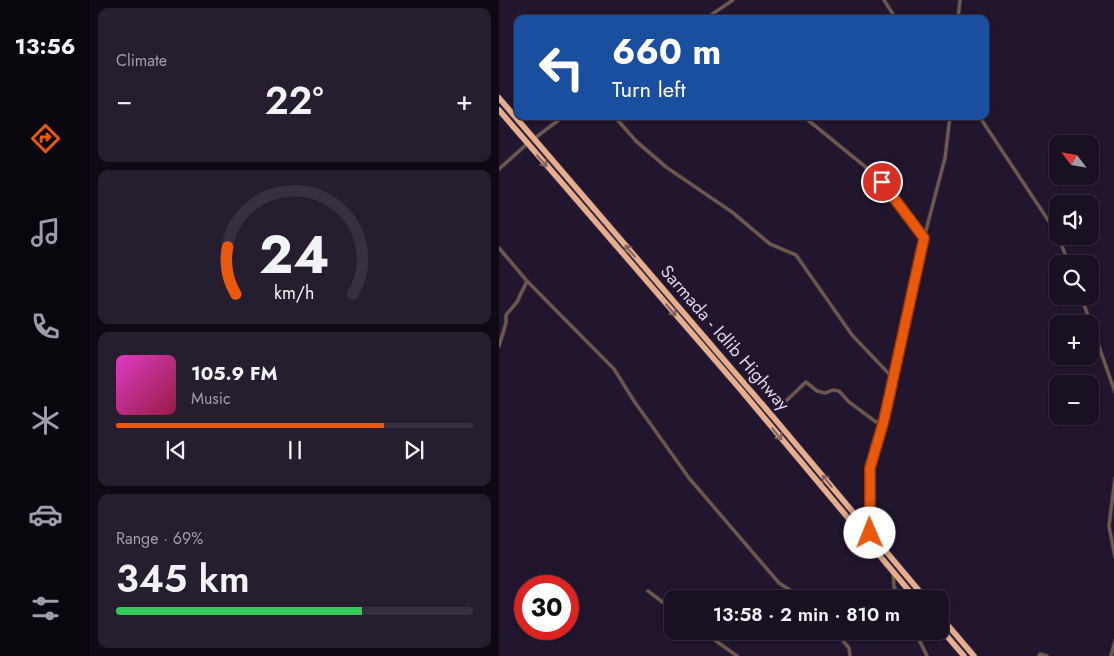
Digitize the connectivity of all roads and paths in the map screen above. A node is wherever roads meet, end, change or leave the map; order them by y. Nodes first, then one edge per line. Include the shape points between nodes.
1 (733, 0) edge
2 (884, 0) edge
3 (961, 0) edge
4 (711, 15) edge
5 (893, 15) edge
6 (959, 15) edge
7 (499, 98) edge
8 (499, 110) edge
9 (514, 116) edge
10 (517, 120) edge
11 (559, 120) edge
12 (618, 120) edge
13 (808, 120) edge
14 (950, 120) edge
15 (982, 120) edge
16 (533, 139) junction
17 (527, 144) junction
18 (499, 168) edge
19 (1049, 222) edge
20 (924, 238) junction
21 (499, 248) edge
22 (527, 281) junction
23 (1084, 305) edge
24 (499, 346) edge
25 (893, 378) junction
26 (1114, 392) edge
27 (786, 401) dead end
28 (884, 420) junction
29 (1114, 478) edge
30 (838, 501) junction
31 (870, 533) junction
32 (1114, 558) edge
33 (893, 571) junction
34 (790, 590) edge
35 (896, 590) edge
36 (909, 590) edge
37 (918, 590) edge
38 (648, 591) dead end
39 (664, 603) edge
40 (949, 626) edge
41 (958, 637) junction
42 (949, 638) edge
43 (715, 640) edge
44 (842, 640) edge
45 (919, 640) edge
46 (1114, 641) edge
47 (953, 643) junction
48 (737, 656) edge
49 (851, 656) edge
50 (927, 656) edge
51 (964, 656) edge
52 (975, 656) edge
53 (1039, 656) edge
54 (1047, 656) edge
55 (1111, 656) edge

1 - 4 street
2 - 5 street
3 - 6 street
7 - 9 highway, Sarmada - Idlib Highway
8 - 17 highway, Sarmada - Idlib Highway
10 - 16 highway, Sarmada - Idlib Highway
11 - 16 street
12 - 25 street via 666,168 732,212 770,244 797,255 852,335
13 - 20 street via 873,173
14 - 20 street via 945,158
15 - 19 street
30 -> 16 highway, Sarmada - Idlib Highway via 774,418
17 - 18 street
17 -> 30 highway, Sarmada - Idlib Highway
20 - 25 street
21 - 22 street
22 - 24 street via 517,302 506,315
22 - 34 street via 614,369 689,478 779,583
23 - 26 street
25 - 28 street
27 - 28 street via 805,382 817,391 839,391 876,422
28 - 31 street via 870,468
29 - 32 street via 1109,526
30 - 31 highway, Sarmada - Idlib Highway
30 - 33 highway, Sarmada - Idlib Highway
31 - 37 highway, Sarmada - Idlib Highway
33 - 35 street
33 - 36 highway, Sarmada - Idlib Highway
38 - 39 street
40 - 41 highway
41 - 47 highway
41 - 52 highway
42 - 47 highway
43 - 48 street
44 - 49 street
45 - 50 street
46 - 55 street
47 - 51 highway
53 - 54 street

